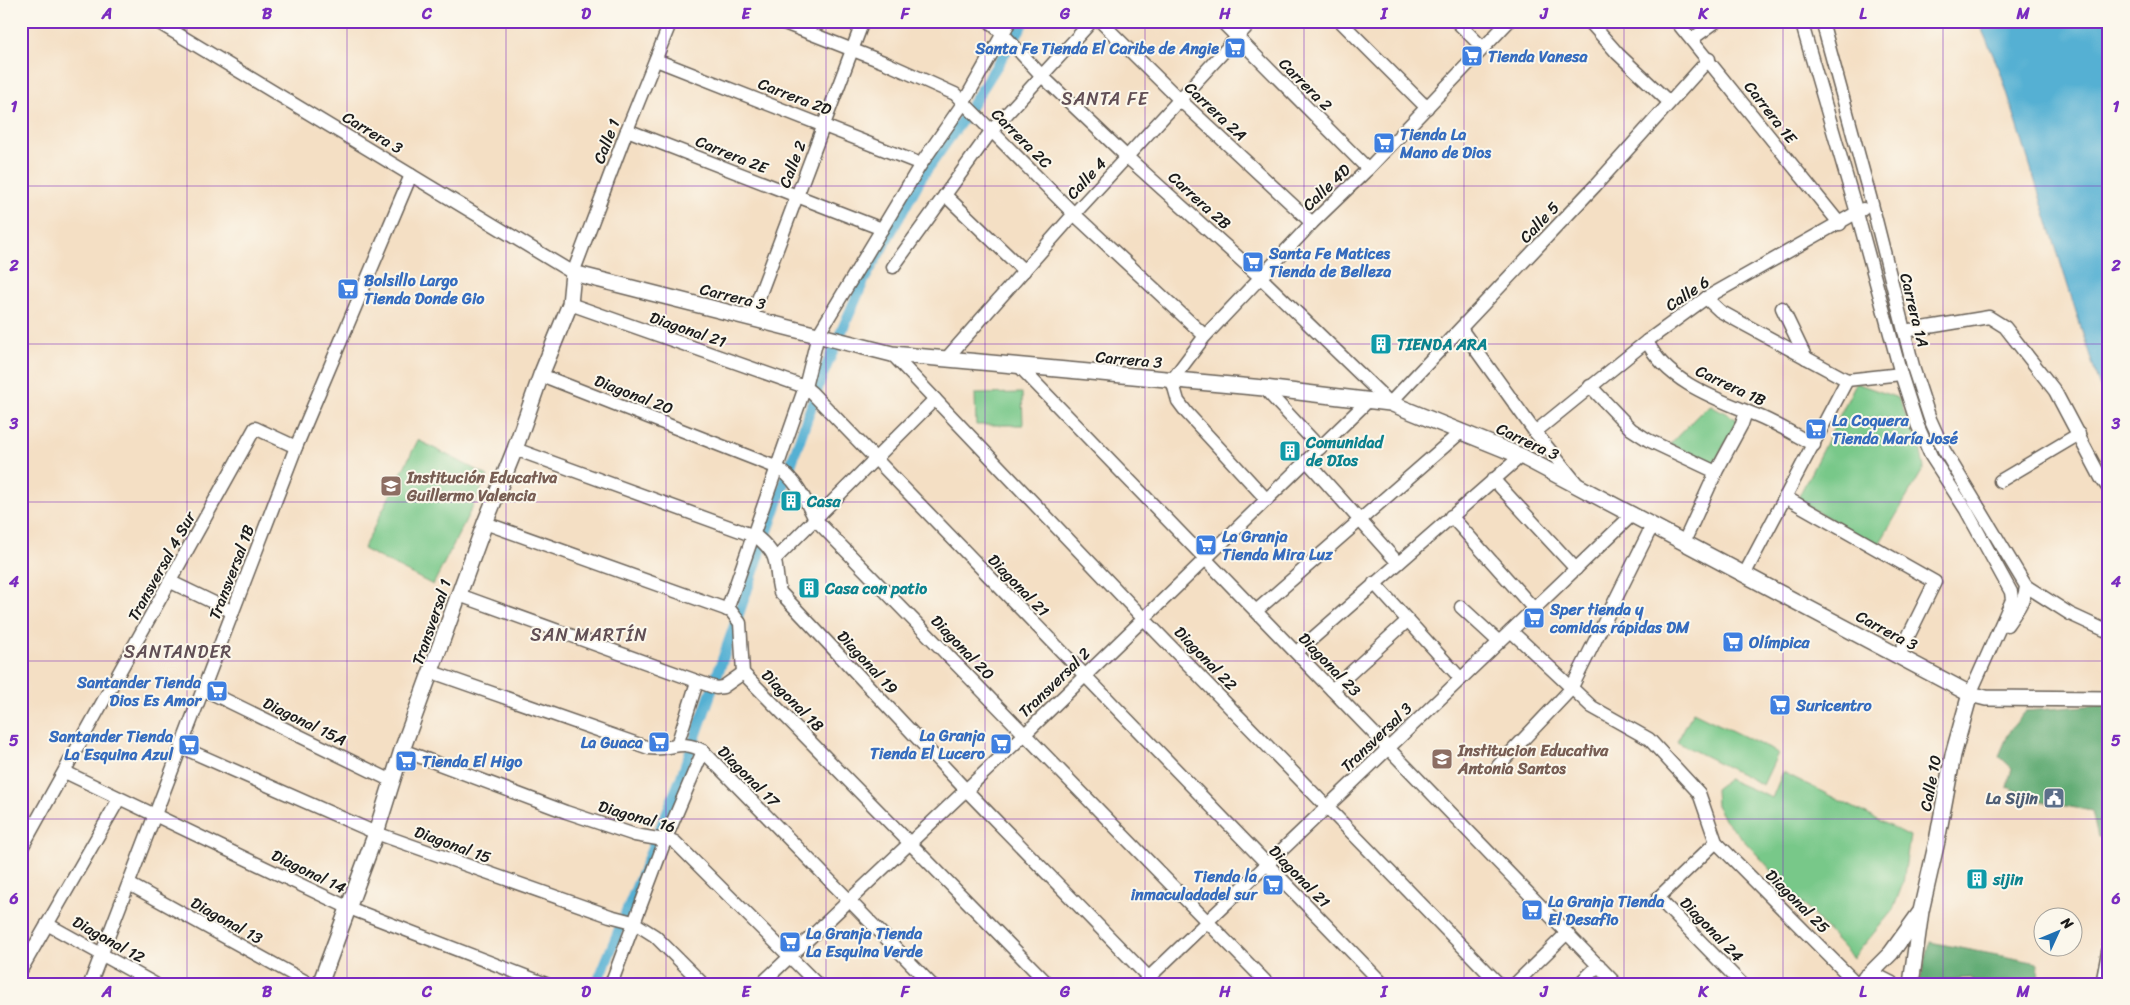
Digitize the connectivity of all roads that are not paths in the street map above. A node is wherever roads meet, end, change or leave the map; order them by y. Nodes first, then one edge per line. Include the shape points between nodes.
1 (156, 21) edge
2 (671, 21) edge
3 (779, 21) edge
4 (863, 21) edge
5 (989, 21) edge
6 (1010, 21) edge
7 (1092, 21) edge
8 (1100, 21) edge
9 (1221, 21) edge
10 (1252, 21) edge
11 (1340, 21) edge
12 (1456, 21) edge
13 (1509, 21) edge
14 (1589, 21) edge
15 (1676, 21) edge
16 (1717, 21) edge
17 (1801, 21) edge
18 (1822, 21) edge
19 (1004, 35) junction
20 (1237, 38) junction
21 (1692, 39) junction
22 (1483, 48) junction
23 (852, 49) junction
24 (1709, 59) junction
25 (656, 60) junction
26 (1042, 76) junction
27 (1180, 100) junction
28 (1669, 102) junction
29 (965, 103) junction
30 (1427, 108) junction
31 (824, 124) junction
32 (627, 130) junction
33 (992, 130) junction
34 (1127, 157) junction
35 (921, 164) junction
36 (1368, 169) junction
37 (411, 175) junction
38 (946, 195) junction
39 (797, 197) junction
40 (1872, 204) junction
41 (1857, 213) junction
42 (1074, 214) junction
43 (1312, 223) junction
44 (1840, 224) junction
45 (882, 229) junction
46 (893, 267) dead end
47 (1024, 271) junction
48 (573, 273) junction
49 (1260, 277) junction
50 (1706, 298) junction
51 (570, 304) junction
52 (1782, 308) dead end
53 (751, 318) junction
54 (1461, 329) junction
55 (1904, 330) junction
56 (822, 336) junction
57 (1204, 336) junction
58 (1647, 341) junction
59 (892, 354) junction
60 (1806, 358) junction
61 (946, 359) junction
62 (1020, 367) junction
63 (1900, 374) junction
64 (541, 375) junction
65 (1172, 380) junction
66 (1847, 380) junction
67 (1590, 386) junction
68 (1264, 388) junction
69 (808, 389) junction
70 (934, 399) junction
71 (1368, 402) junction
72 (1390, 403) junction
73 (1746, 412) junction
74 (1462, 431) junction
75 (1535, 432) junction
76 (2079, 434) junction
77 (1814, 445) junction
78 (296, 447) junction
79 (1320, 448) junction
80 (515, 449) junction
81 (1521, 456) junction
82 (876, 459) junction
83 (1307, 461) junction
84 (782, 470) junction
85 (1716, 472) junction
86 (1493, 480) junction
87 (2000, 481) dead end
88 (1579, 485) junction
89 (2109, 489) edge
90 (1785, 497) junction
91 (1267, 500) junction
92 (1633, 514) junction
93 (1451, 516) junction
94 (816, 519) junction
95 (1360, 521) junction
96 (485, 523) junction
97 (1652, 526) junction
98 (759, 539) junction
99 (1684, 542) junction
100 (776, 558) junction
101 (1204, 559) junction
102 (1398, 562) junction
103 (1576, 569) junction
104 (1744, 575) junction
105 (171, 582) junction
106 (1374, 583) junction
107 (2026, 586) junction
108 (459, 594) junction
109 (1461, 607) dead end
110 (1534, 609) junction
111 (729, 610) junction
112 (1256, 611) junction
113 (233, 612) junction
114 (1144, 618) junction
115 (1407, 621) junction
116 (1511, 631) junction
117 (2109, 632) edge
118 (1499, 642) junction
119 (1297, 652) junction
120 (1899, 656) junction
121 (1982, 665) junction
122 (432, 672) junction
123 (743, 673) junction
124 (1084, 676) junction
125 (1461, 679) junction
126 (699, 683) junction
127 (203, 689) junction
128 (1571, 689) junction
129 (1332, 690) junction
130 (1970, 694) junction
131 (2109, 699) edge
132 (1025, 734) junction
133 (680, 745) junction
134 (181, 747) junction
135 (1389, 748) junction
136 (699, 749) junction
137 (402, 750) junction
138 (1498, 766) dead end
139 (65, 772) junction
140 (392, 782) junction
141 (966, 790) junction
142 (119, 799) junction
143 (1327, 806) junction
144 (155, 815) junction
145 (376, 833) junction
146 (662, 838) junction
147 (910, 841) junction
148 (1716, 842) junction
149 (21, 849) edge
150 (1266, 864) junction
151 (129, 884) junction
152 (849, 899) junction
153 (349, 908) junction
154 (1921, 911) junction
155 (630, 921) junction
156 (1207, 921) junction
157 (47, 924) junction
158 (1567, 933) junction
159 (2109, 947) edge
160 (102, 953) junction
161 (790, 956) junction
162 (1599, 965) junction
163 (21, 970) edge
164 (1149, 982) edge
165 (1861, 982) edge
166 (90, 984) edge
167 (154, 984) edge
168 (310, 984) edge
169 (320, 984) edge
170 (546, 984) edge
171 (611, 984) edge
172 (703, 984) edge
173 (761, 984) edge
174 (817, 984) edge
175 (931, 984) edge
176 (1048, 984) edge
177 (1268, 984) edge
178 (1383, 984) edge
179 (1499, 984) edge
180 (1515, 984) edge
181 (1579, 984) edge
182 (1616, 984) edge
183 (1742, 984) edge
184 (1891, 984) edge
185 (1911, 984) edge
186 (2102, 984) edge

1 - 37 street, Carrera 3
2 - 25 street, Calle 1
3 - 23 street, Carrera 2C
4 - 23 street, Calle 2
5 - 19 street, Carrera 2B
6 - 19 street
7 - 26 street
8 - 27 street, Carrera 2A
9 - 20 street, Carrera 2
10 - 20 street, Calle 4
11 - 30 street
12 - 22 street
13 - 22 street, Calle 4D
14 - 28 street via 1618,54
15 - 21 street, Carrera 1E
16 - 21 street
17 - 41 street, Carrera 1A
18 - 40 street, Carrera 1A
19 - 26 street, Carrera 2B
19 - 29 street
20 - 27 street, Calle 4
20 - 36 street, Carrera 2
21 - 24 street, Carrera 1E
22 - 30 street, Calle 4D
23 - 29 street, Carrera 2C via 945,88
23 - 31 street, Calle 2
24 - 28 street, Calle 5
24 - 44 street, Carrera 1E
25 - 31 street, Carrera 2D
25 - 32 street, Calle 1
26 - 33 street
26 - 34 street, Carrera 2B
27 - 34 street, Calle 4
27 - 43 street, Carrera 2A
28 - 54 street, Calle 5
29 - 33 street, Carrera 2C
29 - 35 street
30 - 36 street, Calle 4D
31 - 35 street, Carrera 2D
31 - 39 street, Calle 2
32 - 39 street, Carrera 2E
32 - 48 street, Calle 1
33 - 38 street
33 - 42 street, Carrera 2C
34 - 42 street, Calle 4
34 - 49 street, Carrera 2B
35 - 45 street
36 - 43 street, Calle 4D
37 - 48 street, Carrera 3
37 - 78 street, Transversal 1B
38 - 46 street
38 - 47 street
39 - 45 street, Carrera 2E
39 - 53 street, Calle 2
40 - 41 street, Calle 6
40 - 55 street, Carrera 1A
41 - 44 street, Calle 6
41 - 63 street, Carrera 1A
42 - 47 street, Calle 4
42 - 57 street, Carrera 2C
43 - 49 street, Calle 4D
44 - 50 street, Calle 6
45 - 56 street
47 - 61 street, Calle 4
48 - 51 street, Transversal 1
48 - 53 street, Carrera 3
49 - 57 street, Calle 4D
49 - 72 street, Carrera 2B
50 - 58 street, Calle 6
50 - 60 street via 1726,314
51 - 64 street, Transversal 1
51 - 69 street, Diagonal 21
52 - 60 street
53 - 56 street, Carrera 3
54 - 72 street, Calle 5
54 - 75 street
55 - 76 street via 1989,317 2005,327 2055,391
55 - 107 street, Carrera 1A via 1930,419 1944,450
56 - 59 street, Carrera 3
56 - 69 street
57 - 65 street, Calle 4D
58 - 67 street, Calle 6
58 - 73 street, Carrera 1B via 1682,380
59 - 61 street, Carrera 3
59 - 70 street, Diagonal 22
60 - 66 street
61 - 62 street, Carrera 3
62 - 65 street, Carrera 3
62 - 101 street, Diagonal 23
63 - 66 street
63 - 121 street, Carrera 1A via 1931,456 1966,510 2011,592 2012,600
64 - 80 street, Transversal 1
64 - 84 street, Diagonal 20
65 - 68 street, Carrera 3
65 - 91 street via 1178,401 1187,413
66 - 77 street
67 - 75 street, Calle 6
67 - 85 street via 1631,428 1648,440
68 - 71 street, Carrera 3
68 - 79 street
69 - 82 street, Diagonal 21
69 - 84 street
70 - 82 street
70 - 114 street, Diagonal 22
71 - 72 street, Carrera 3
71 - 79 street, Transversal 2
72 - 74 street, Carrera 3
73 - 77 street, Carrera 1B
73 - 85 street
74 - 81 street, Carrera 3
74 - 95 street
75 - 88 street
76 - 87 street
76 - 89 street
77 - 90 street
78 - 105 street, Transversal 4 Sur via 255,428
78 - 113 street, Transversal 1B
79 - 83 street, Transversal 2
80 - 96 street, Transversal 1
80 - 98 street
81 - 86 street
81 - 88 street, Carrera 3
82 - 94 street
82 - 124 street, Diagonal 21
83 - 91 street, Transversal 2
83 - 95 street
84 - 94 street, Diagonal 20 via 797,486
84 - 98 street
85 - 99 street
86 - 93 street
86 - 103 street
88 - 92 street, Carrera 3
90 - 104 street
90 - 120 street via 1935,582
91 - 101 street, Transversal 2
92 - 97 street, Carrera 3
92 - 103 street, Transversal 3
93 - 102 street
93 - 110 street
94 - 100 street
94 - 132 street, Diagonal 20
95 - 102 street
95 - 112 street
96 - 108 street, Transversal 1
96 - 111 street
97 - 99 street, Carrera 3
97 - 128 street
98 - 100 street
98 - 111 street
99 - 104 street, Carrera 3
100 - 141 street, Diagonal 19 via 780,592
101 - 112 street, Diagonal 23
101 - 114 street, Transversal 2
102 - 106 street
103 - 110 street, Transversal 3
104 - 120 street, Carrera 3
105 - 113 street
105 - 139 street, Transversal 4 Sur
106 - 115 street
106 - 119 street
107 - 117 street, Carrera 1A via 2070,614
107 - 121 street via 2022,603
108 - 122 street, Transversal 1
108 - 126 street
109 - 118 street
110 - 116 street, Transversal 3
111 - 123 street, Diagonal 18 via 740,623
112 - 119 street, Diagonal 23
113 - 127 street, Transversal 1B
114 - 124 street, Transversal 2
114 - 143 street, Diagonal 22
115 - 125 street
115 - 129 street
116 - 118 street, Transversal 3
116 - 128 street
118 - 125 street, Transversal 3
119 - 129 street, Diagonal 23
120 - 130 street, Carrera 3
121 - 130 street, Calle 10
122 - 133 street, Diagonal 17 via 649,748
122 - 137 street, Transversal 1
123 - 126 street via 723,687
123 - 147 street, Diagonal 18
124 - 132 street, Transversal 2
124 - 150 street, Diagonal 21
125 - 135 street, Transversal 3
126 - 133 street
127 - 134 street, Transversal 1B
127 - 140 street, Diagonal 15A
128 - 138 street
128 - 148 street via 1605,716 1650,739 1699,794
129 - 135 street, Diagonal 23
130 - 131 street, Carrera 3 via 1986,698
130 - 154 street, Calle 10 via 1953,755
132 - 141 street, Transversal 2
132 - 156 street, Diagonal 20
133 - 136 street, Diagonal 17
134 - 144 street, Transversal 1B
134 - 145 street, Diagonal 15
135 - 143 street, Transversal 3
135 - 158 street, Diagonal 23
136 - 146 street
136 - 152 street, Diagonal 17
137 - 140 street, Transversal 1
137 - 146 street, Diagonal 16 via 566,812 635,835
139 - 142 street, Diagonal 14
139 - 149 street, Transversal 4 Sur
140 - 145 street, Transversal 1
141 - 147 street, Transversal 2
141 - 164 street, Diagonal 19
142 - 144 street, Diagonal 14
142 - 157 street
143 - 150 street, Transversal 3
143 - 179 street, Diagonal 22
144 - 151 street, Transversal 1B
144 - 153 street, Diagonal 14
145 - 153 street, Transversal 1
145 - 155 street, Diagonal 15
146 - 155 street
146 - 161 street, Diagonal 16 via 674,842
147 - 152 street, Transversal 2
147 - 176 street, Diagonal 18
148 - 165 street, Diagonal 25
148 - 183 street, Diagonal 24 via 1658,898
150 - 156 street, Transversal 3
150 - 178 street, Diagonal 21
151 - 160 street, Transversal 1B
151 - 168 street, Diagonal 13
152 - 161 street, Transversal 2
152 - 175 street, Diagonal 17
153 - 169 street, Transversal 1
153 - 170 street, Diagonal 14
154 - 165 street, Calle 10 via 1891,953
154 - 185 street, Calle 10
155 - 171 street
155 - 172 street, Diagonal 15 via 655,936
156 - 164 street, Transversal 3
156 - 177 street, Diagonal 20
157 - 160 street, Diagonal 12
157 - 163 street
158 - 162 street, Diagonal 23
158 - 180 street
159 - 186 street
160 - 166 street, Transversal 1B
160 - 167 street, Diagonal 12
161 - 173 street, Transversal 2
161 - 174 street, Diagonal 16
162 - 181 street
162 - 182 street, Diagonal 23
165 - 184 street via 1878,978

